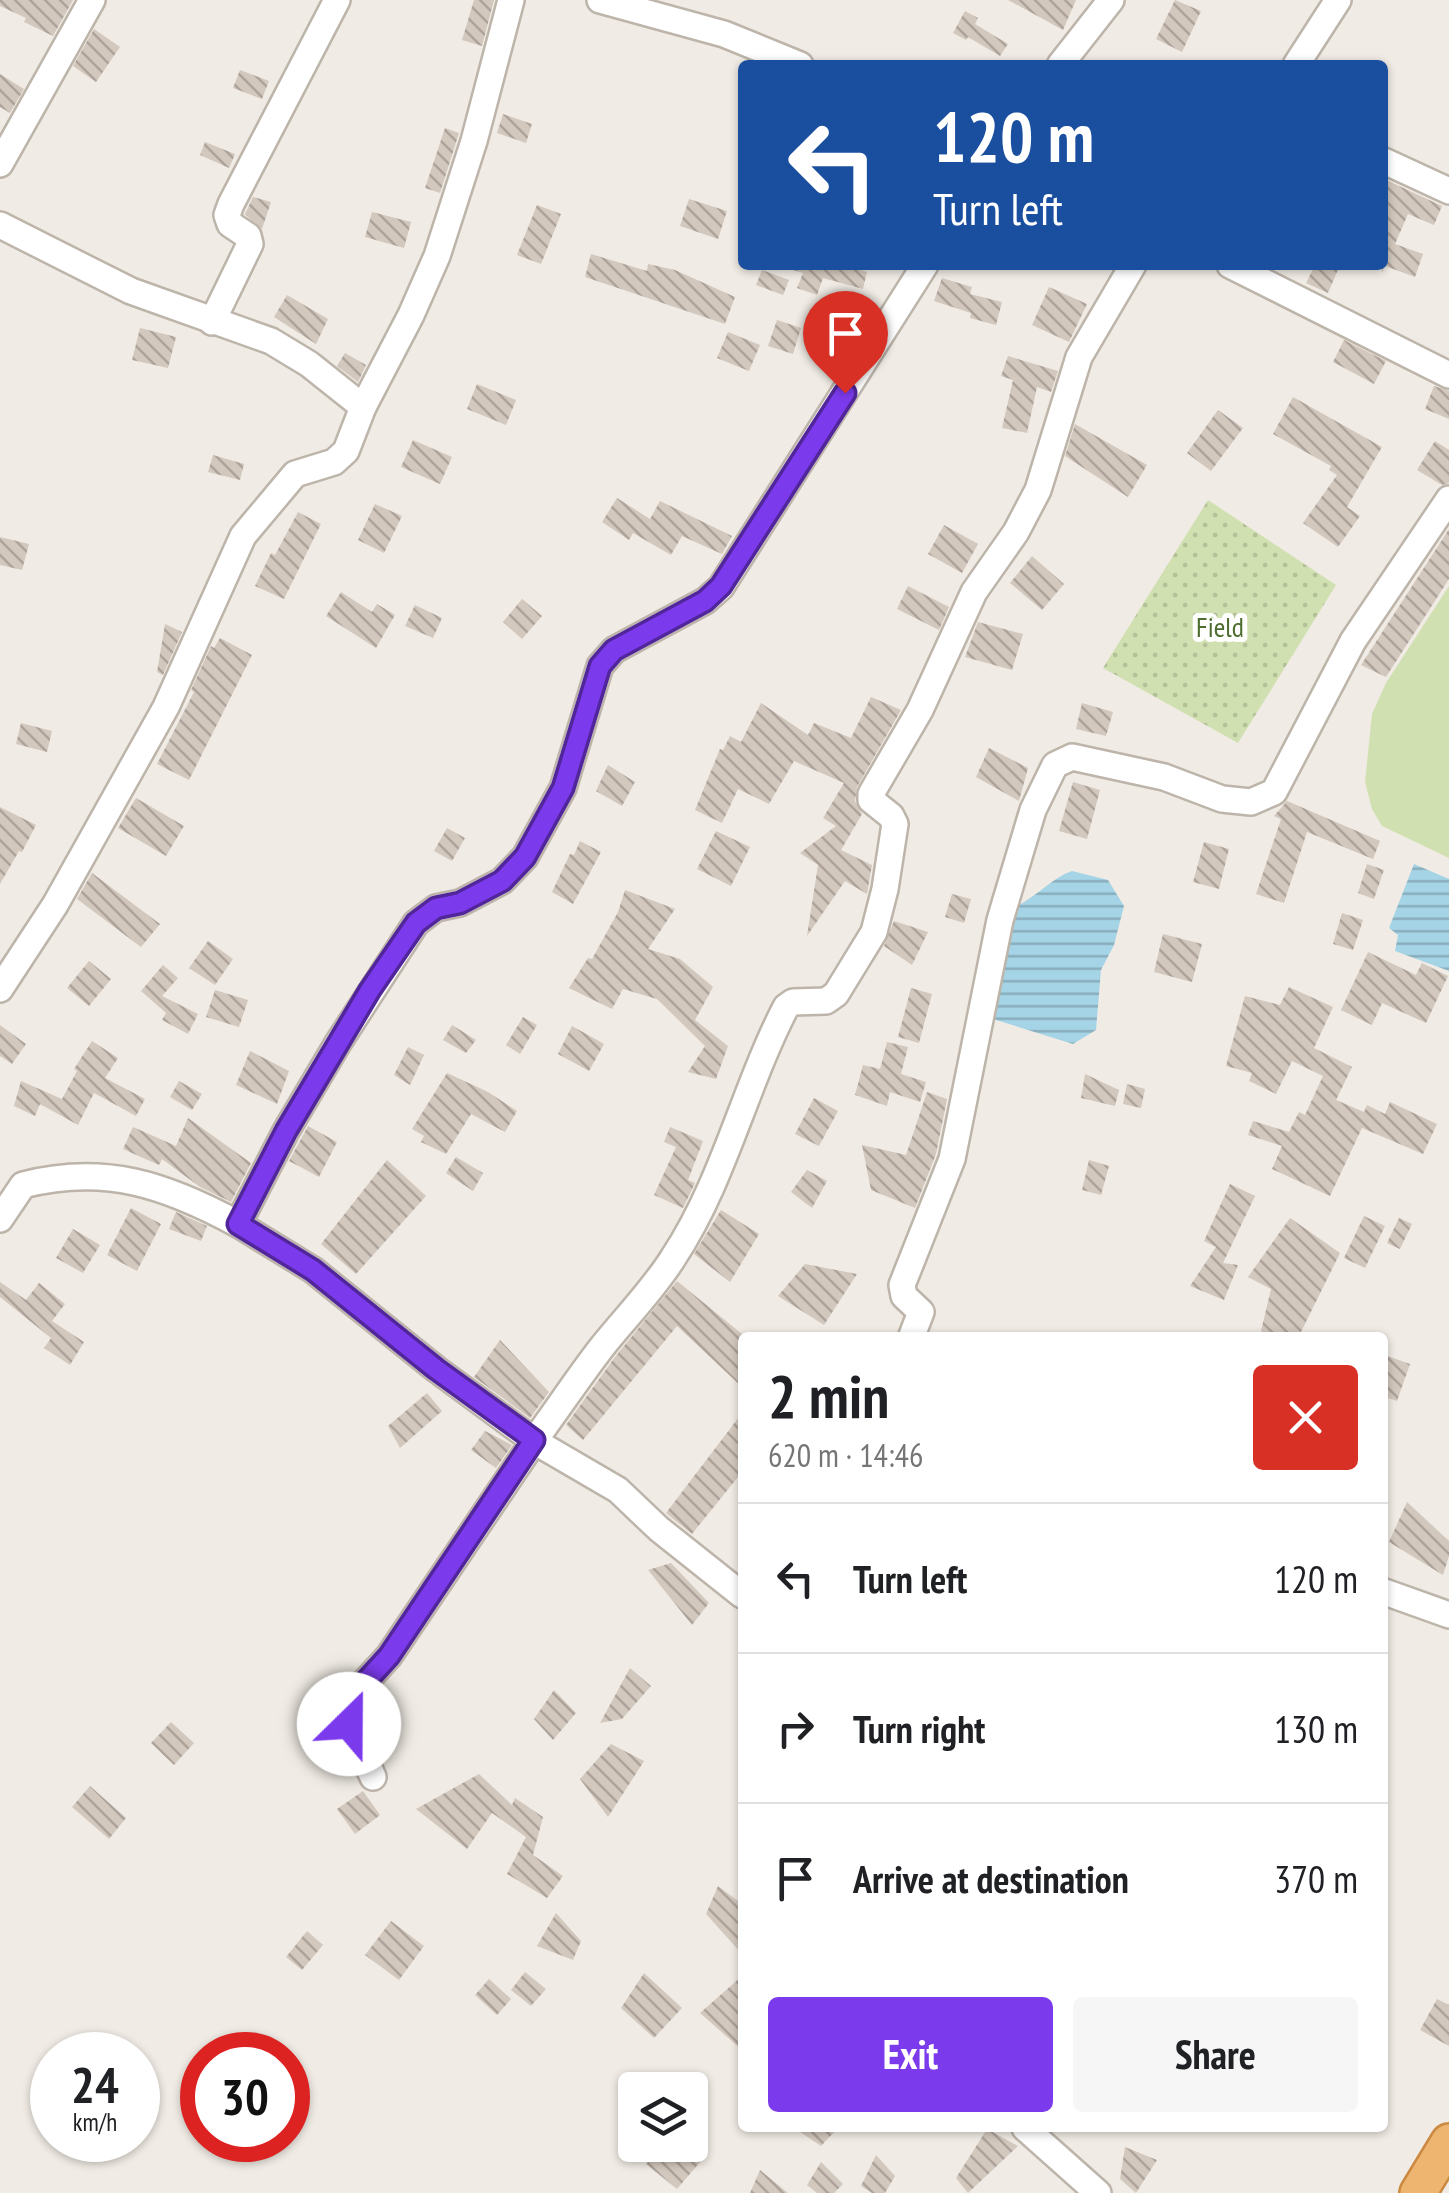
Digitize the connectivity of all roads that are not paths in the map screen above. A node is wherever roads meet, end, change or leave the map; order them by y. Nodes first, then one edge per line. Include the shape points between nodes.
1 (92, 0) edge
2 (337, 0) edge
3 (511, 0) edge
4 (600, 0) edge
5 (1112, 0) edge
6 (1338, 0) edge
7 (788, 60) edge
8 (1064, 60) edge
9 (1299, 60) edge
10 (1388, 163) edge
11 (0, 164) edge
12 (1449, 192) edge
13 (0, 226) edge
14 (922, 270) edge
15 (1129, 270) edge
16 (1240, 270) edge
17 (212, 322) junction
18 (1449, 376) edge
19 (363, 407) junction
20 (1449, 498) edge
21 (0, 989) edge
22 (11, 1182) edge
23 (0, 1218) edge
24 (238, 1224) junction
25 (913, 1332) edge
26 (534, 1440) junction
27 (738, 1591) edge
28 (1388, 1593) edge
29 (1449, 1615) edge
30 (373, 1777) dead end
31 (1029, 2132) edge
32 (1449, 2142) edge
33 (1098, 2193) edge
34 (1418, 2193) edge

1 - 11 street
2 - 17 street via 231,204 230,224 250,244
3 - 19 street via 436,256
4 - 7 street via 724,34
5 - 8 street
6 - 9 street
10 - 12 street
13 - 17 street via 131,291
14 - 24 street via 721,586 614,650 600,666 563,788 525,857 502,881 416,923 286,1131
15 - 26 street via 1079,357 1038,490 974,592 920,710 871,794 895,824 874,932 836,994 786,1007 674,1258
16 - 18 street
17 - 19 street via 271,341
19 - 21 street via 341,458 295,474 242,536 166,707 55,906
20 - 25 street via 1353,641 1274,792 1251,802 1222,799 1164,777 1072,758 1055,765 1033,810 1000,920 952,1159 902,1285 920,1312
22 - 23 street
22 - 24 street via 126,1178 183,1196
24 - 26 street via 313,1270
26 - 27 street via 618,1490
26 - 30 street via 389,1656 356,1692 349,1724
28 - 29 street
31 - 33 street
32 - 34 highway

